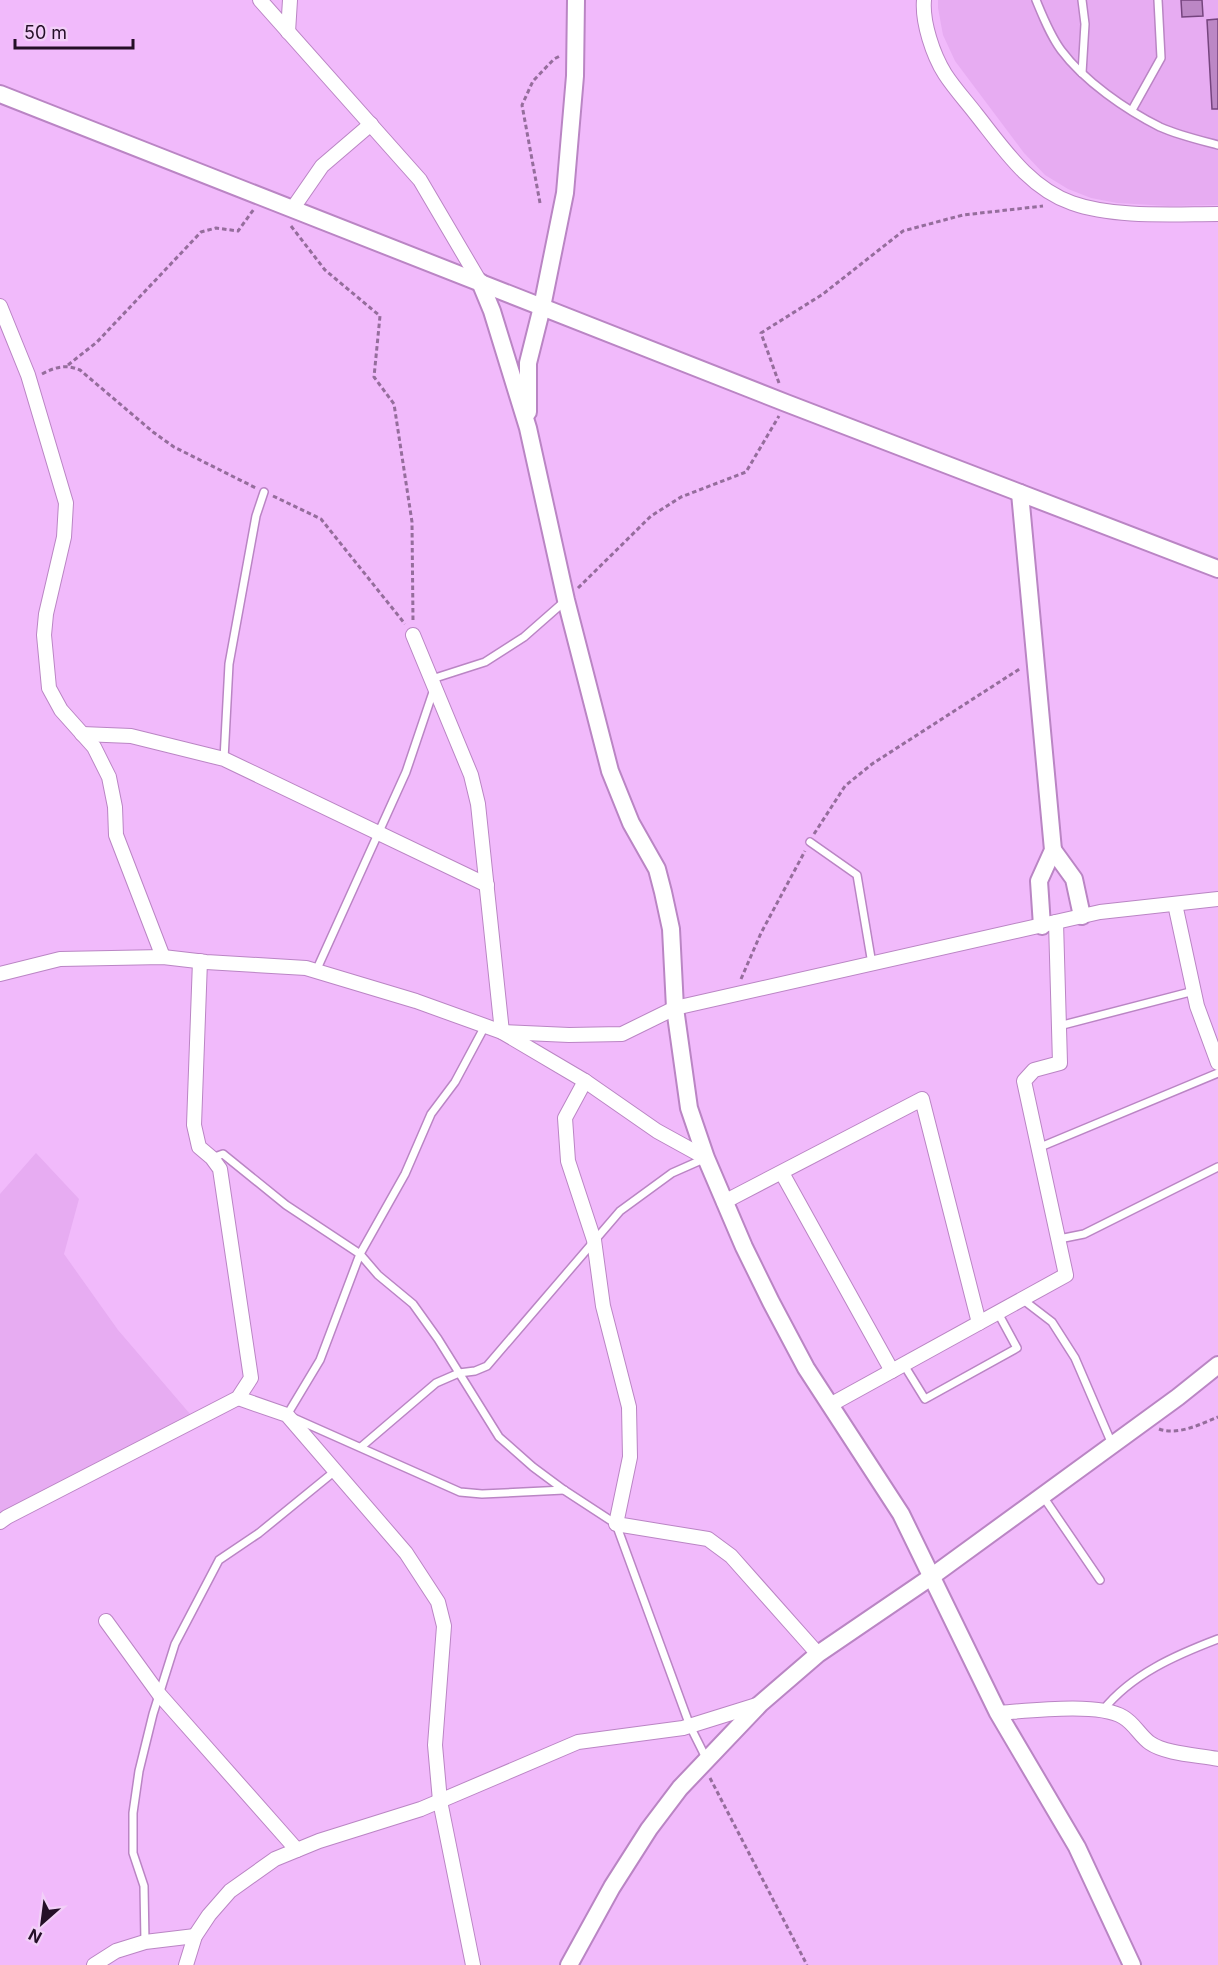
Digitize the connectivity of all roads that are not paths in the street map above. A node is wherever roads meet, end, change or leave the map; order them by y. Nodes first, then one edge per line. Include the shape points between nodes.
1 (260, 0) edge
2 (290, 0) edge
3 (576, 0) edge
4 (924, 0) edge
5 (1036, 0) edge
6 (1082, 0) edge
7 (1158, 0) edge
8 (288, 32) junction
9 (1082, 73) junction
10 (0, 94) edge
11 (1132, 110) junction
12 (371, 124) junction
13 (1218, 144) edge
14 (293, 208) junction
15 (1218, 214) edge
16 (480, 282) junction
17 (0, 306) edge
18 (543, 307) junction
19 (528, 428) junction
20 (264, 492) road end
21 (1020, 492) junction
22 (1218, 569) edge
23 (566, 600) junction
24 (413, 634) road end
25 (433, 683) junction
26 (82, 734) junction
27 (224, 759) junction
28 (379, 833) junction
29 (810, 842) road end
30 (1053, 850) junction
31 (487, 885) junction
32 (1218, 899) edge
33 (1175, 904) junction
34 (1082, 916) junction
35 (1049, 924) junction
36 (163, 957) junction
37 (200, 961) junction
38 (872, 964) junction
39 (316, 971) junction
40 (0, 974) edge
41 (1194, 991) junction
42 (675, 1008) junction
43 (485, 1026) junction
44 (1059, 1026) junction
45 (502, 1032) junction
46 (1218, 1063) edge
47 (1218, 1073) edge
48 (585, 1081) junction
49 (1038, 1148) junction
50 (212, 1158) junction
51 (705, 1158) junction
52 (1218, 1167) edge
53 (782, 1173) junction
54 (724, 1202) junction
55 (1059, 1239) junction
56 (594, 1240) junction
57 (360, 1254) junction
58 (1022, 1299) junction
59 (998, 1313) junction
60 (979, 1323) junction
61 (1218, 1365) edge
62 (898, 1368) junction
63 (459, 1373) junction
64 (238, 1398) junction
65 (830, 1405) junction
66 (287, 1414) junction
67 (1112, 1444) junction
68 (361, 1447) junction
69 (335, 1471) junction
70 (564, 1490) junction
71 (1042, 1496) junction
72 (0, 1522) edge
73 (616, 1524) junction
74 (931, 1577) junction
75 (1100, 1580) dead end
76 (106, 1622) dead end
77 (1218, 1639) edge
78 (818, 1654) junction
79 (159, 1694) junction
80 (760, 1704) junction
81 (1104, 1710) junction
82 (998, 1713) junction
83 (690, 1726) junction
84 (1218, 1759) edge
85 (705, 1762) junction
86 (440, 1801) junction
87 (297, 1850) junction
88 (195, 1936) junction
89 (146, 1942) junction
90 (94, 1965) edge
91 (186, 1965) edge
92 (473, 1965) edge
93 (569, 1965) edge
94 (1132, 1965) edge

1 - 8 street
2 - 8 street
3 - 18 street via 575,76 565,193
4 - 15 street via 930,40 944,73 1015,162 1038,184 1071,203 1104,211
5 - 9 lane via 1061,50
6 - 9 lane
7 - 11 lane via 1161,58
8 - 12 street
9 - 11 lane
10 - 14 street
11 - 13 lane via 1160,127
12 - 14 street via 322,166
12 - 16 street via 420,180
14 - 16 street
16 - 18 street
16 - 19 street
17 - 26 street via 28,375 66,503 64,537 44,635 49,688 61,710
18 - 19 street via 528,363
18 - 21 street
19 - 23 street
20 - 27 lane via 256,516 229,664
21 - 22 street
21 - 30 street
23 - 25 lane via 524,637 485,662
23 - 42 street via 610,771 631,823 657,869 671,929
24 - 25 street
25 - 28 lane via 406,772
25 - 31 street via 471,775
26 - 27 street via 131,736
26 - 36 street via 94,747 109,777 116,835
27 - 28 street
28 - 31 street
28 - 39 lane
29 - 38 lane via 857,875
30 - 34 street via 1074,879
30 - 35 street via 1039,881
31 - 45 street
32 - 33 street
33 - 34 street
33 - 41 street
34 - 35 street
35 - 38 street
35 - 44 street
36 - 37 street
36 - 40 street via 60,959
37 - 39 street
37 - 50 street via 194,1125 199,1147
38 - 42 street
39 - 43 street
41 - 44 lane
41 - 46 street
42 - 45 street via 622,1034
42 - 51 street via 689,1108
43 - 45 street
43 - 57 lane via 455,1082 431,1113 405,1174
44 - 49 street via 1060,1063 1034,1070 1024,1082
45 - 48 street
47 - 49 lane
48 - 51 street via 657,1131
48 - 56 street via 565,1118 568,1161
49 - 55 street
50 - 57 lane via 223,1154 286,1205
50 - 64 street via 220,1169 250,1358 251,1377
51 - 54 street
51 - 56 lane via 672,1173 620,1211
52 - 55 lane via 1084,1234
53 - 54 street
53 - 60 street via 922,1100
53 - 62 street
54 - 65 street via 771,1302
55 - 58 street via 1066,1275
56 - 63 lane via 488,1366
56 - 73 street via 603,1306 629,1407 630,1457
57 - 63 lane via 413,1305
57 - 66 lane via 320,1360
58 - 59 street
58 - 67 lane via 1052,1322 1075,1358
59 - 60 street
59 - 62 lane via 1017,1348 956,1382 925,1399
60 - 62 street
61 - 67 street
62 - 65 street
63 - 68 lane via 436,1383
63 - 70 lane via 499,1437
64 - 66 street
64 - 72 street
65 - 74 street via 901,1514
66 - 68 lane
66 - 69 street
67 - 71 street
68 - 70 lane via 460,1492
69 - 79 lane via 219,1560 175,1644
69 - 86 street via 406,1553 438,1602 444,1626 435,1744
70 - 73 lane
71 - 74 street
71 - 75 lane
73 - 78 street via 708,1539 731,1556
73 - 83 lane
74 - 78 street
74 - 82 street
76 - 79 street
77 - 81 lane via 1151,1669 1113,1698
78 - 80 street
79 - 87 street
79 - 89 lane via 139,1771 133,1813 134,1854 144,1886
80 - 83 street
80 - 85 street
81 - 82 street
81 - 84 street via 1123,1717 1162,1749
82 - 94 street via 1077,1847
83 - 85 lane
83 - 86 street via 578,1742
85 - 93 street via 649,1829
86 - 87 street
86 - 92 street
87 - 88 street via 275,1859 230,1891
88 - 89 street
88 - 91 street
89 - 90 street via 116,1951

